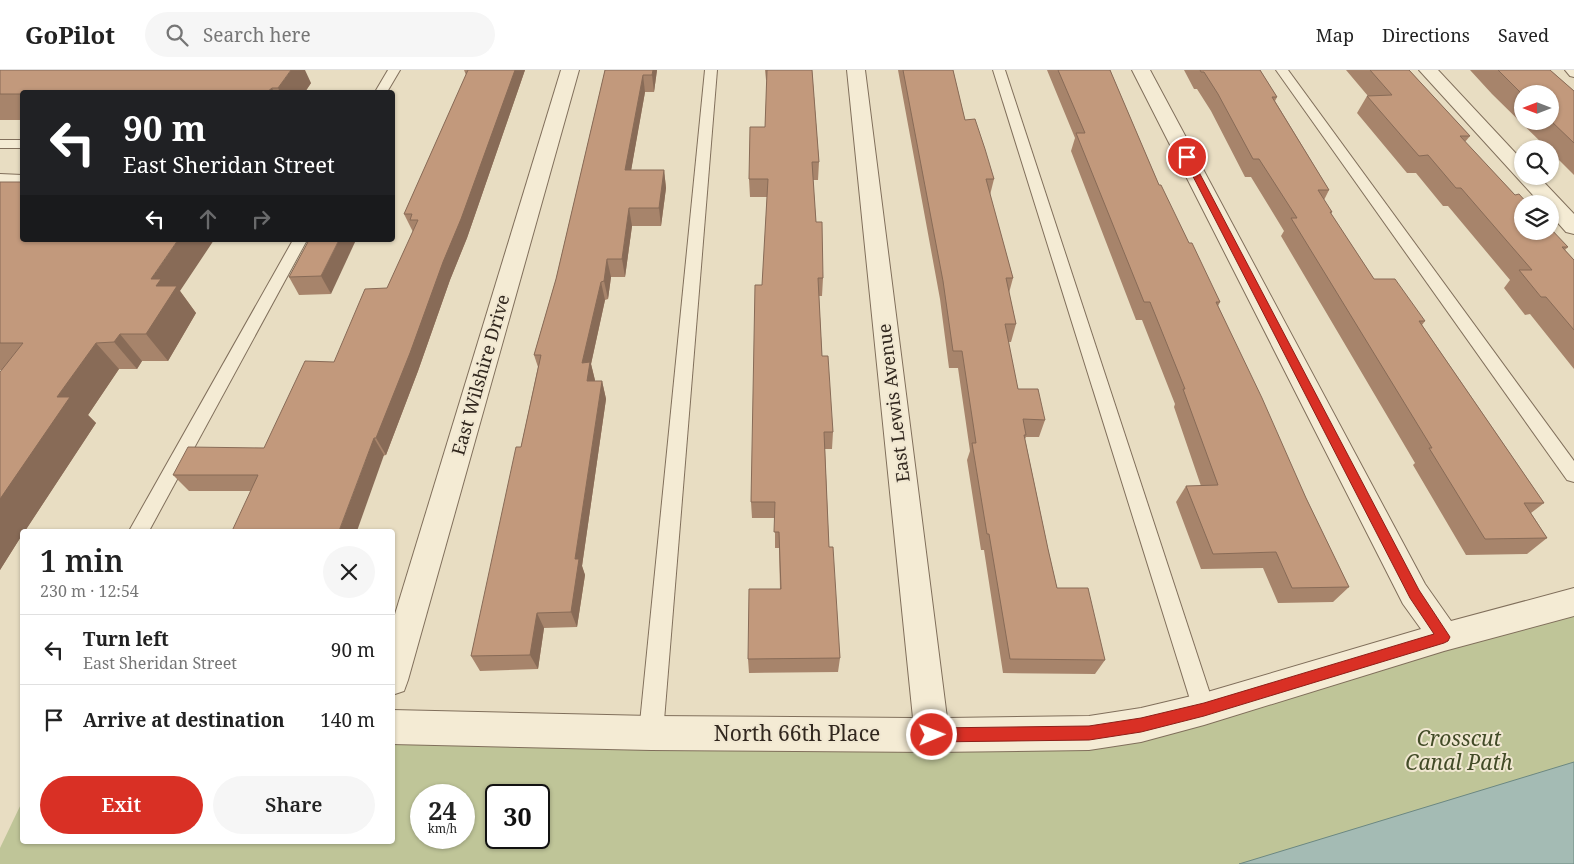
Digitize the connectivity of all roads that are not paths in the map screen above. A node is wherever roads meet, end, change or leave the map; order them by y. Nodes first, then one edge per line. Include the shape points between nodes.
1 (394, 70) edge
2 (570, 70) edge
3 (711, 70) edge
4 (856, 70) edge
5 (999, 70) edge
6 (1141, 70) edge
7 (1282, 70) edge
8 (1428, 70) edge
9 (1571, 70) edge
10 (1574, 73) edge
11 (383, 90) edge
12 (0, 144) edge
13 (20, 144) edge
14 (1514, 162) edge
15 (0, 178) edge
16 (20, 179) edge
17 (1535, 185) edge
18 (1574, 227) edge
19 (299, 242) edge
20 (1574, 475) edge
21 (140, 529) edge
22 (1574, 602) edge
23 (1444, 637) junction
24 (395, 670) edge
25 (1204, 710) junction
26 (395, 727) edge
27 (651, 732) junction
28 (932, 735) junction

1 - 11 lane
2 - 24 street, East Wilshire Drive
3 - 27 lane
4 - 28 street, East Lewis Avenue
5 - 25 lane
6 - 23 street via 1414,594
7 - 20 lane
8 - 14 street
9 - 10 lane
12 - 13 lane
15 - 16 lane
17 - 18 street
19 - 21 lane
22 - 23 street, North 66th Place
23 - 25 street, North 66th Place
25 - 28 street, North 66th Place via 1089,733
26 - 27 street, North 66th Place
27 - 28 street, North 66th Place

